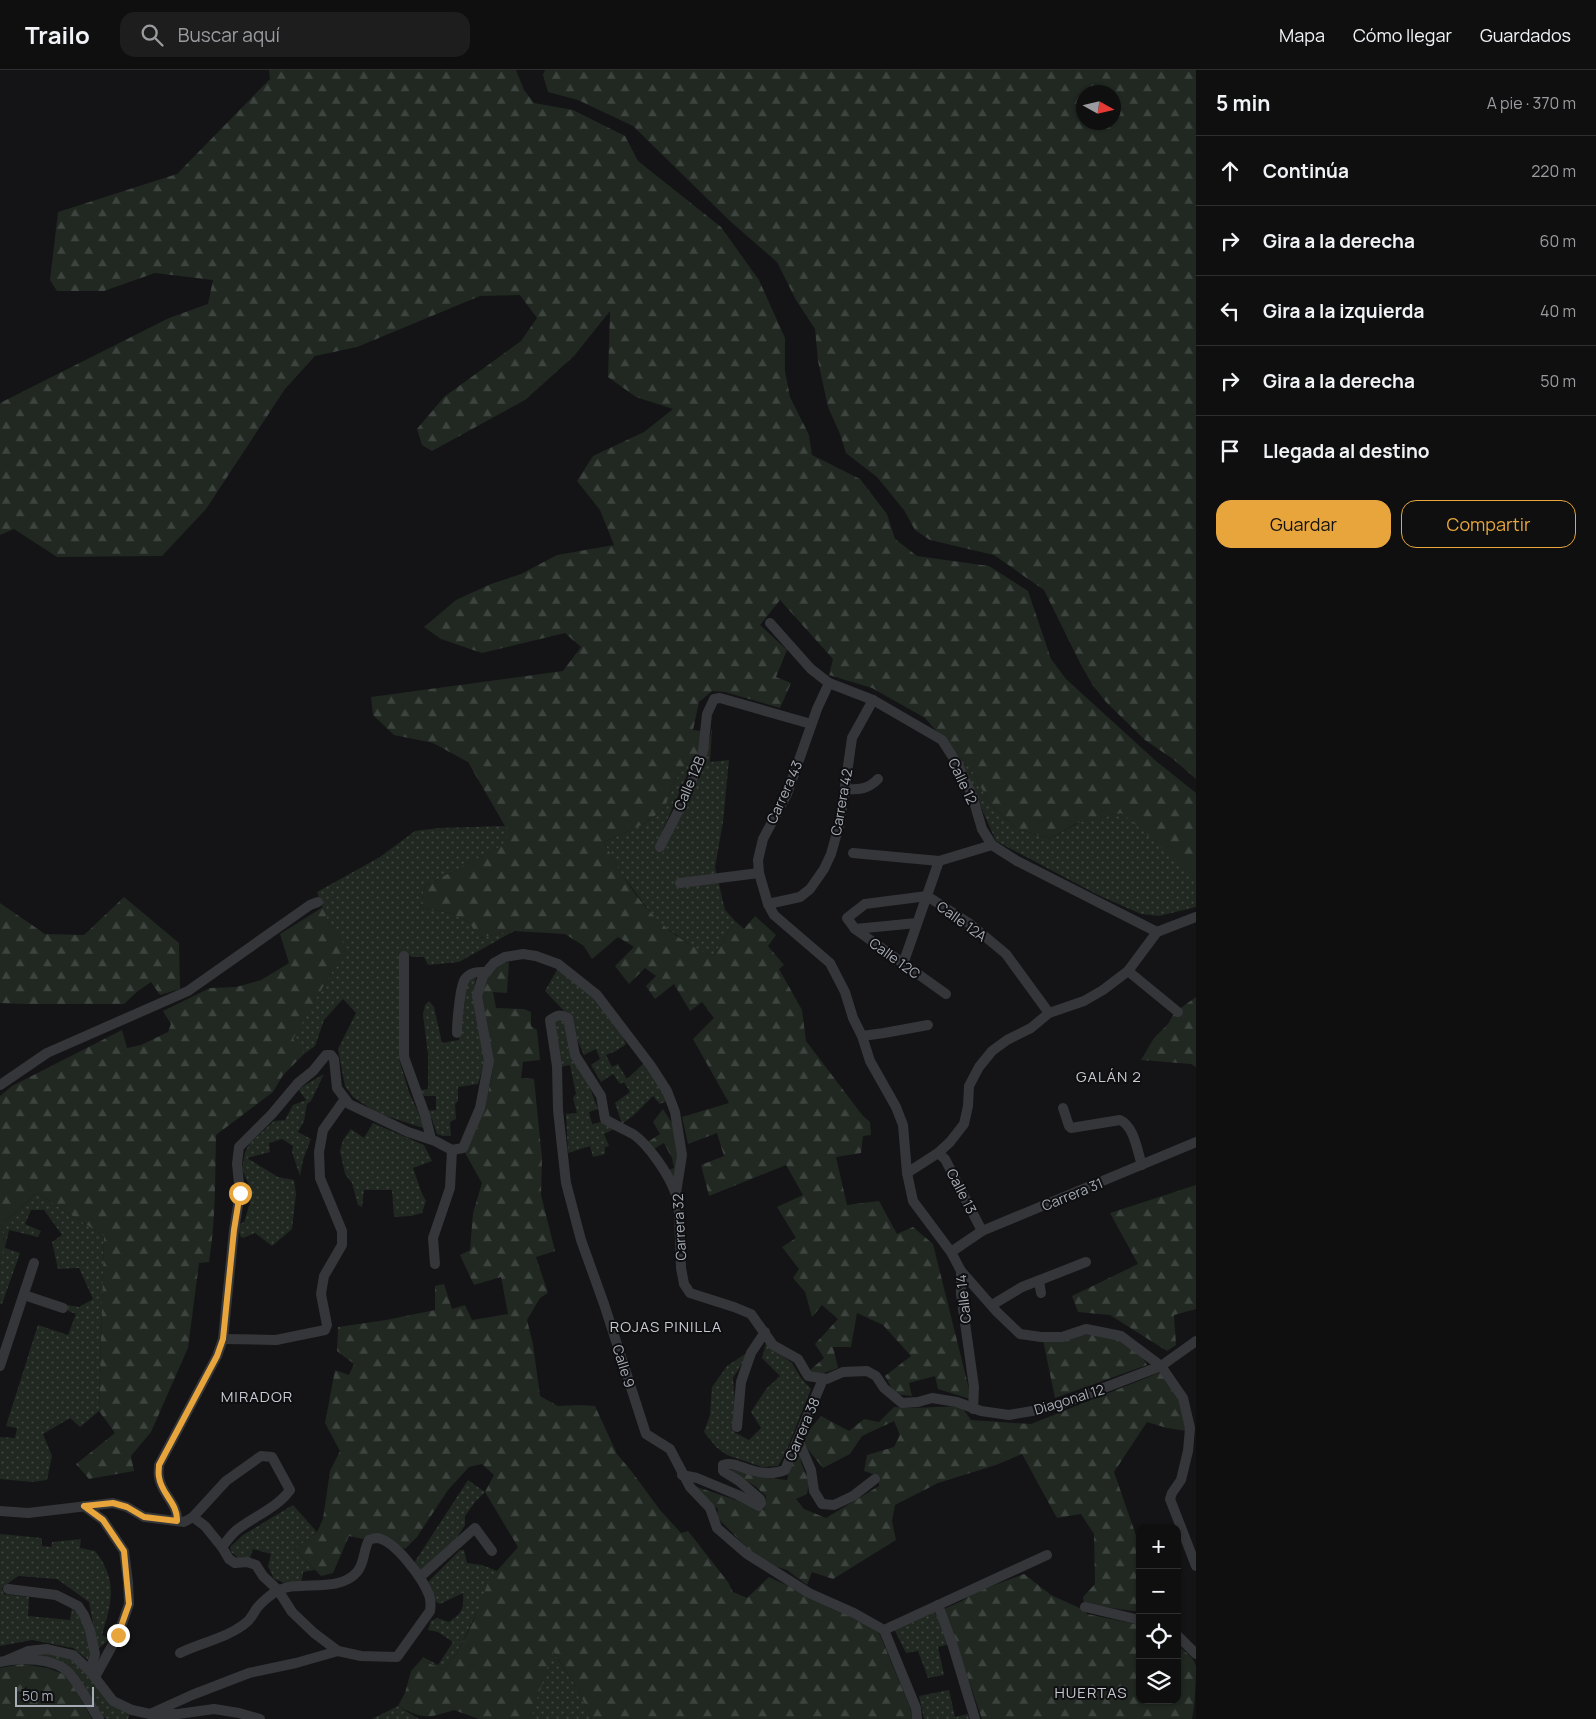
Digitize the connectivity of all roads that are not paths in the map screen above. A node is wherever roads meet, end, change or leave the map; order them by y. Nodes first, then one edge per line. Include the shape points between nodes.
1 (770, 623) dead end
2 (829, 683) junction
3 (873, 700) junction
4 (811, 724) junction
5 (878, 779) dead end
6 (846, 789) junction
7 (992, 845) junction
8 (660, 847) dead end
9 (853, 853) dead end
10 (939, 861) junction
11 (759, 873) junction
12 (680, 883) dead end
13 (927, 896) junction
14 (318, 902) dead end
15 (768, 904) junction
16 (847, 918) joint
17 (1196, 918) edge
18 (917, 923) junction
19 (855, 929) junction
20 (1157, 932) junction
21 (404, 956) dead end
22 (903, 964) junction
23 (1128, 971) junction
24 (487, 972) junction
25 (946, 994) dead end
26 (1178, 1012) dead end
27 (1049, 1013) junction
28 (928, 1024) dead end
29 (457, 1033) dead end
30 (862, 1036) junction
31 (0, 1085) edge
32 (346, 1099) junction
33 (1063, 1108) dead end
34 (431, 1139) junction
35 (1196, 1142) edge
36 (452, 1150) junction
37 (938, 1153) junction
38 (1142, 1165) junction
39 (908, 1173) junction
40 (676, 1193) junction
41 (982, 1231) junction
42 (951, 1252) junction
43 (1086, 1262) dead end
44 (34, 1263) dead end
45 (435, 1264) dead end
46 (961, 1271) junction
47 (1038, 1281) junction
48 (1041, 1293) dead end
49 (24, 1295) junction
50 (992, 1305) junction
51 (63, 1308) dead end
52 (765, 1332) junction
53 (223, 1339) junction
54 (1196, 1341) edge
55 (0, 1366) edge
56 (1162, 1366) junction
57 (823, 1379) junction
58 (973, 1409) junction
59 (737, 1427) dead end
60 (798, 1440) junction
61 (682, 1475) junction
62 (875, 1479) dead end
63 (84, 1506) junction
64 (0, 1511) edge
65 (192, 1517) junction
66 (177, 1521) junction
67 (222, 1547) junction
68 (492, 1551) dead end
69 (1046, 1555) dead end
70 (1196, 1566) edge
71 (420, 1577) junction
72 (8, 1589) dead end
73 (278, 1590) junction
74 (938, 1605) junction
75 (1084, 1607) dead end
76 (1136, 1619) edge
77 (884, 1630) junction
78 (1181, 1639) edge
79 (338, 1651) junction
80 (180, 1653) dead end
81 (1196, 1654) edge
82 (4, 1661) edge
83 (93, 1674) junction
84 (150, 1714) junction
85 (99, 1719) edge
86 (260, 1719) edge
87 (917, 1719) edge
88 (975, 1719) edge

1 - 2 street, Calle 12 via 811,670
2 - 3 street, Calle 12
2 - 4 street, Carrera 43
3 - 6 street, Carrera 42 via 852,738
3 - 7 street, Calle 12 via 942,740 958,765 972,795 982,829
4 - 8 street, Calle 12B via 714,699 707,714 703,751
4 - 11 street, Carrera 43 via 787,794 763,839 758,860
5 - 6 street via 870,787
6 - 15 street, Carrera 42 via 840,822 824,869 800,897
7 - 10 street
7 - 20 street, Calle 12
9 - 10 street
10 - 13 street
11 - 12 street
11 - 15 street, Carrera 43
13 - 16 street, Calle 12A via 865,904
13 - 18 street
13 - 27 street, Calle 12A via 970,924 1006,954
14 - 31 street via 188,992 47,1052
15 - 30 street via 774,915 830,963
16 - 19 street, Calle 12C
17 - 20 street
18 - 19 street
18 - 22 street
19 - 22 street, Calle 12C
20 - 23 street
21 - 34 street via 404,1057
22 - 25 street, Calle 12C
23 - 26 street
23 - 27 street via 1084,1001
24 - 29 street via 473,972 464,979
24 - 36 street, Carrera 32 via 477,996 489,1061 480,1108 463,1148
24 - 40 street, Carrera 32 via 494,963 506,957 536,956 558,964 597,995 667,1090 675,1112 682,1155
27 - 37 street via 1031,1028 1006,1040 979,1067 969,1086 964,1124
28 - 30 street
30 - 39 street via 870,1061 903,1125
32 - 34 street via 349,1104 373,1116
32 - 53 street via 323,1130 319,1152 320,1178 342,1231 342,1244 324,1276 321,1294 327,1325 325,1330 276,1340
32 - 53 street via 338,1088 334,1059 326,1055 238,1147 240,1193
33 - 38 street via 1071,1128 1120,1120 1126,1123
34 - 36 street
35 - 38 street, Carrera 31
36 - 45 street via 450,1188 432,1238
37 - 39 street
37 - 41 street, Calle 13 via 946,1159
38 - 41 street, Carrera 31
39 - 42 street, Calle 14 via 913,1202
40 - 52 street, Carrera 32 via 684,1284 690,1293 752,1314
40 - 61 street, Calle 9 via 652,1153 634,1134 605,1119 601,1096 575,1055 568,1018 557,1015 550,1020 557,1066 558,1110 566,1183 581,1240 646,1434 670,1449
41 - 42 street, Carrera 31
42 - 46 street, Calle 14
43 - 47 street
44 - 49 street
46 - 50 street
46 - 58 street, Calle 14 via 974,1387
47 - 48 street
47 - 50 street
49 - 51 street
49 - 55 street
50 - 56 street via 1020,1334 1062,1337 1086,1329 1121,1336
52 - 57 street, Carrera 32 via 773,1345 798,1359 808,1376
52 - 59 street via 751,1354 741,1382
53 - 66 street via 159,1465 159,1478 177,1511
54 - 56 street, Diagonal 12
56 - 58 street, Diagonal 12 via 1038,1410 1009,1415
56 - 70 street via 1183,1398 1190,1428 1181,1480 1170,1499
57 - 58 street via 843,1372 867,1371 902,1403 932,1398 957,1402
57 - 60 street, Carrera 38
60 - 61 street, Carrera 38 via 785,1470 776,1474 729,1463 723,1465 723,1471 760,1499 759,1506 697,1478
60 - 62 street via 811,1470 814,1491 822,1504 834,1505 853,1496
61 - 77 street, Calle 9 via 710,1508 718,1528 747,1554 809,1593 854,1612
63 - 64 street via 28,1514
63 - 66 street via 113,1503 144,1517
63 - 83 street via 103,1520 124,1551 128,1582 129,1604 118,1635
65 - 66 street via 184,1522
65 - 67 street via 205,1526
65 - 67 street via 226,1481 261,1456 272,1458 290,1490 264,1513 237,1530
67 - 73 street via 235,1563 256,1565
68 - 71 street via 475,1528
69 - 74 street
71 - 73 street via 389,1544 377,1538 369,1540 361,1565 350,1577 336,1584
71 - 79 street via 429,1596 430,1610 397,1657 361,1656
72 - 83 street via 56,1595 78,1606 90,1630 95,1654
73 - 79 street via 292,1612
73 - 80 street via 236,1629
74 - 77 street
74 - 88 street
75 - 76 street
77 - 87 street via 916,1708
78 - 81 street
79 - 84 street via 249,1673
82 - 83 street via 28,1651 47,1649 73,1655
82 - 85 street via 49,1661 68,1672
83 - 84 street via 113,1701
84 - 86 street via 214,1709

